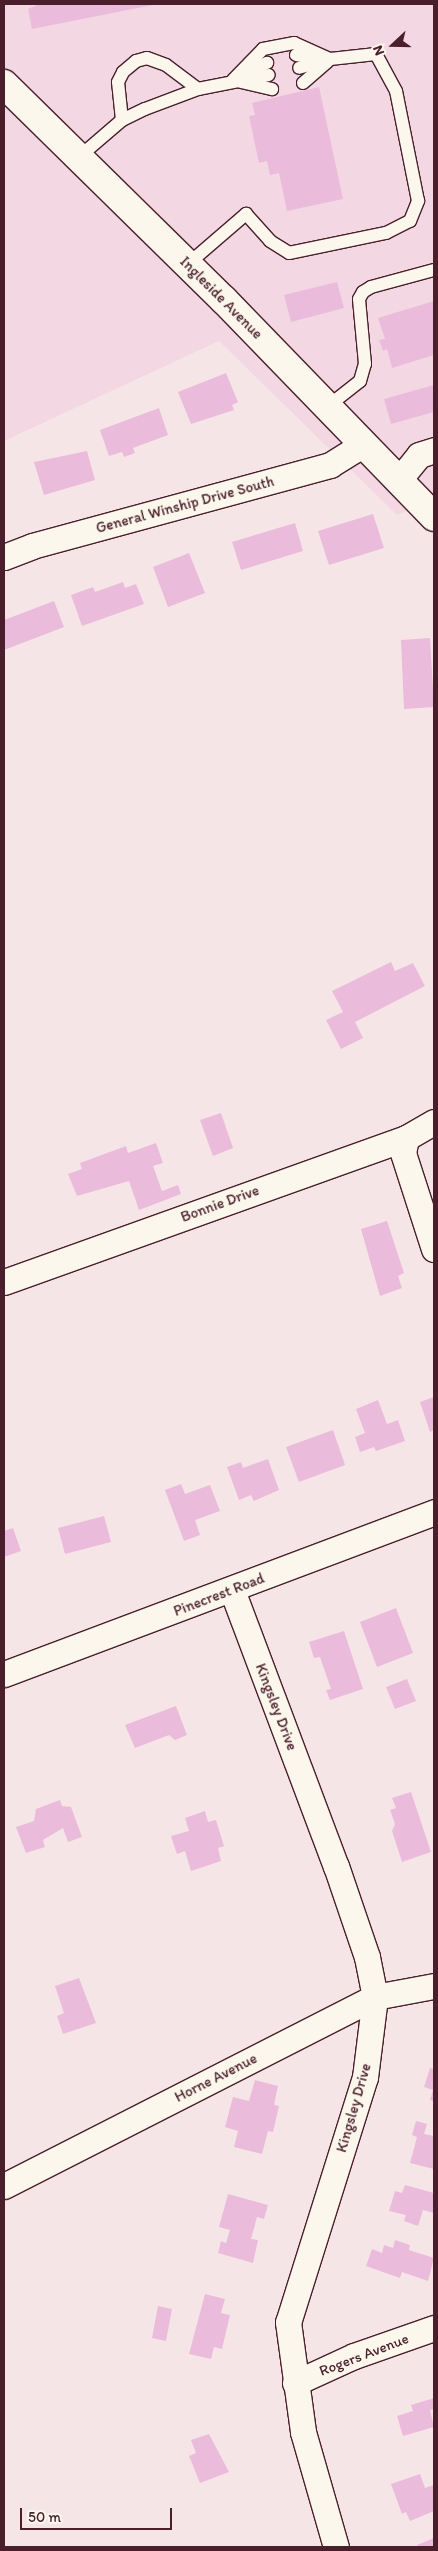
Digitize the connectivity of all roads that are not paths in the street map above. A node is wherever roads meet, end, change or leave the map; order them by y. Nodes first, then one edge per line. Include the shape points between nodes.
1 (330, 59) junction
2 (297, 62) dead end
3 (268, 69) dead end
4 (233, 80) junction
5 (303, 83) dead end
6 (4, 84) edge
7 (198, 89) junction
8 (272, 89) dead end
9 (122, 120) junction
10 (79, 157) junction
11 (188, 264) junction
12 (434, 270) edge
13 (327, 407) junction
14 (363, 444) junction
15 (434, 450) edge
16 (398, 481) junction
17 (434, 517) edge
18 (4, 557) edge
19 (434, 1122) edge
20 (406, 1138) junction
21 (434, 1249) edge
22 (4, 1282) edge
23 (434, 1512) edge
24 (232, 1590) junction
25 (4, 1674) edge
26 (434, 1986) edge
27 (375, 1997) junction
28 (4, 2186) edge
29 (434, 2328) edge
30 (294, 2383) junction
31 (336, 2547) edge

1 - 2 lane
1 - 4 lane via 294,43 263,49
1 - 5 lane
1 - 11 lane via 376,54 396,91 418,201 410,221 386,233 289,253 270,241 246,214
3 - 4 lane
4 - 7 lane
4 - 8 lane
6 - 10 street, Ingleside Avenue
7 - 9 lane
7 - 9 lane via 166,65 147,58 136,61 123,72 118,82
9 - 10 lane
10 - 11 street, Ingleside Avenue
11 - 13 street, Ingleside Avenue
12 - 13 lane via 371,287 359,299 366,344 360,381
13 - 14 street, Ingleside Avenue
14 - 16 street, Ingleside Avenue
14 - 18 street, General Winship Drive South via 330,465 32,546
15 - 16 street via 419,455
16 - 17 street, Ingleside Avenue
19 - 20 street, Bonnie Drive
20 - 21 street via 403,1153
20 - 22 street, Bonnie Drive
23 - 24 street, Pinecrest Road
24 - 25 street, Pinecrest Road
24 - 27 street, Kingsley Drive via 343,1884 367,1957
26 - 27 street, Horne Avenue
27 - 28 street, Horne Avenue
27 - 30 street, Kingsley Drive via 365,2077 288,2322
29 - 30 street, Rogers Avenue via 354,2356
30 - 31 street, Kingsley Drive via 318,2489

